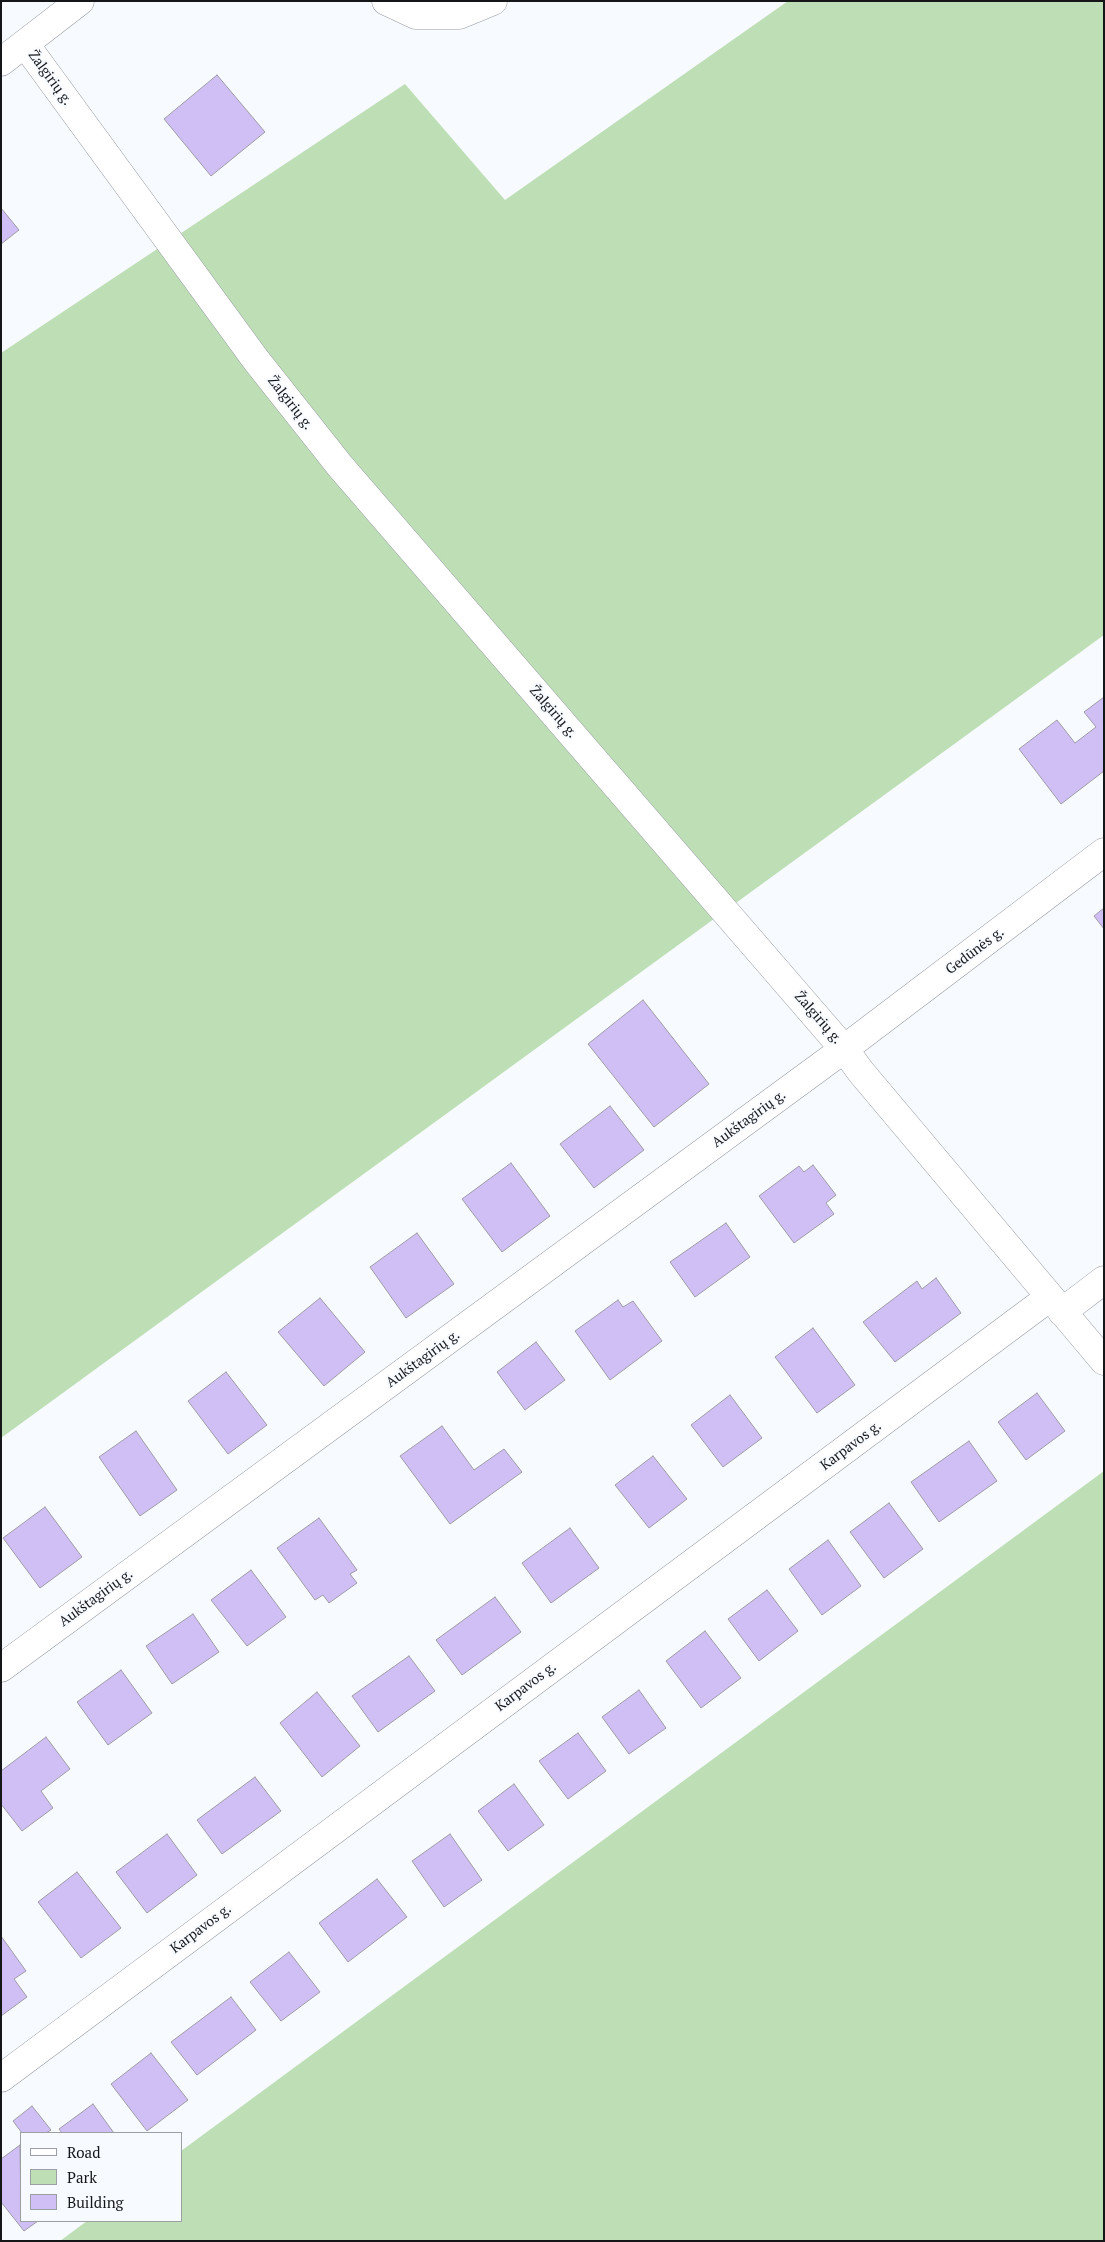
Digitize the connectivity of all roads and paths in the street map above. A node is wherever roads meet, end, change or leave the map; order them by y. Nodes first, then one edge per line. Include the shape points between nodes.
1 (80, 1) edge
2 (386, 1) edge
3 (493, 1) edge
4 (25, 44) junction
5 (1, 62) edge
6 (1104, 852) edge
7 (844, 1049) junction
8 (1104, 1280) edge
9 (1056, 1304) junction
10 (1104, 1361) edge
11 (1, 1668) edge
12 (1, 2078) edge

1 - 4 street
2 - 3 street via 416,15 459,15
4 - 5 street
4 - 7 street, Žalgirių g. via 256,360 340,466
6 - 7 street, Gedūnės g.
7 - 9 street, Žalgirių g.
7 - 11 street, Aukštagirių g.
8 - 9 street, Karpavos g.
9 - 10 street, Žalgirių g.
9 - 12 street, Karpavos g.

